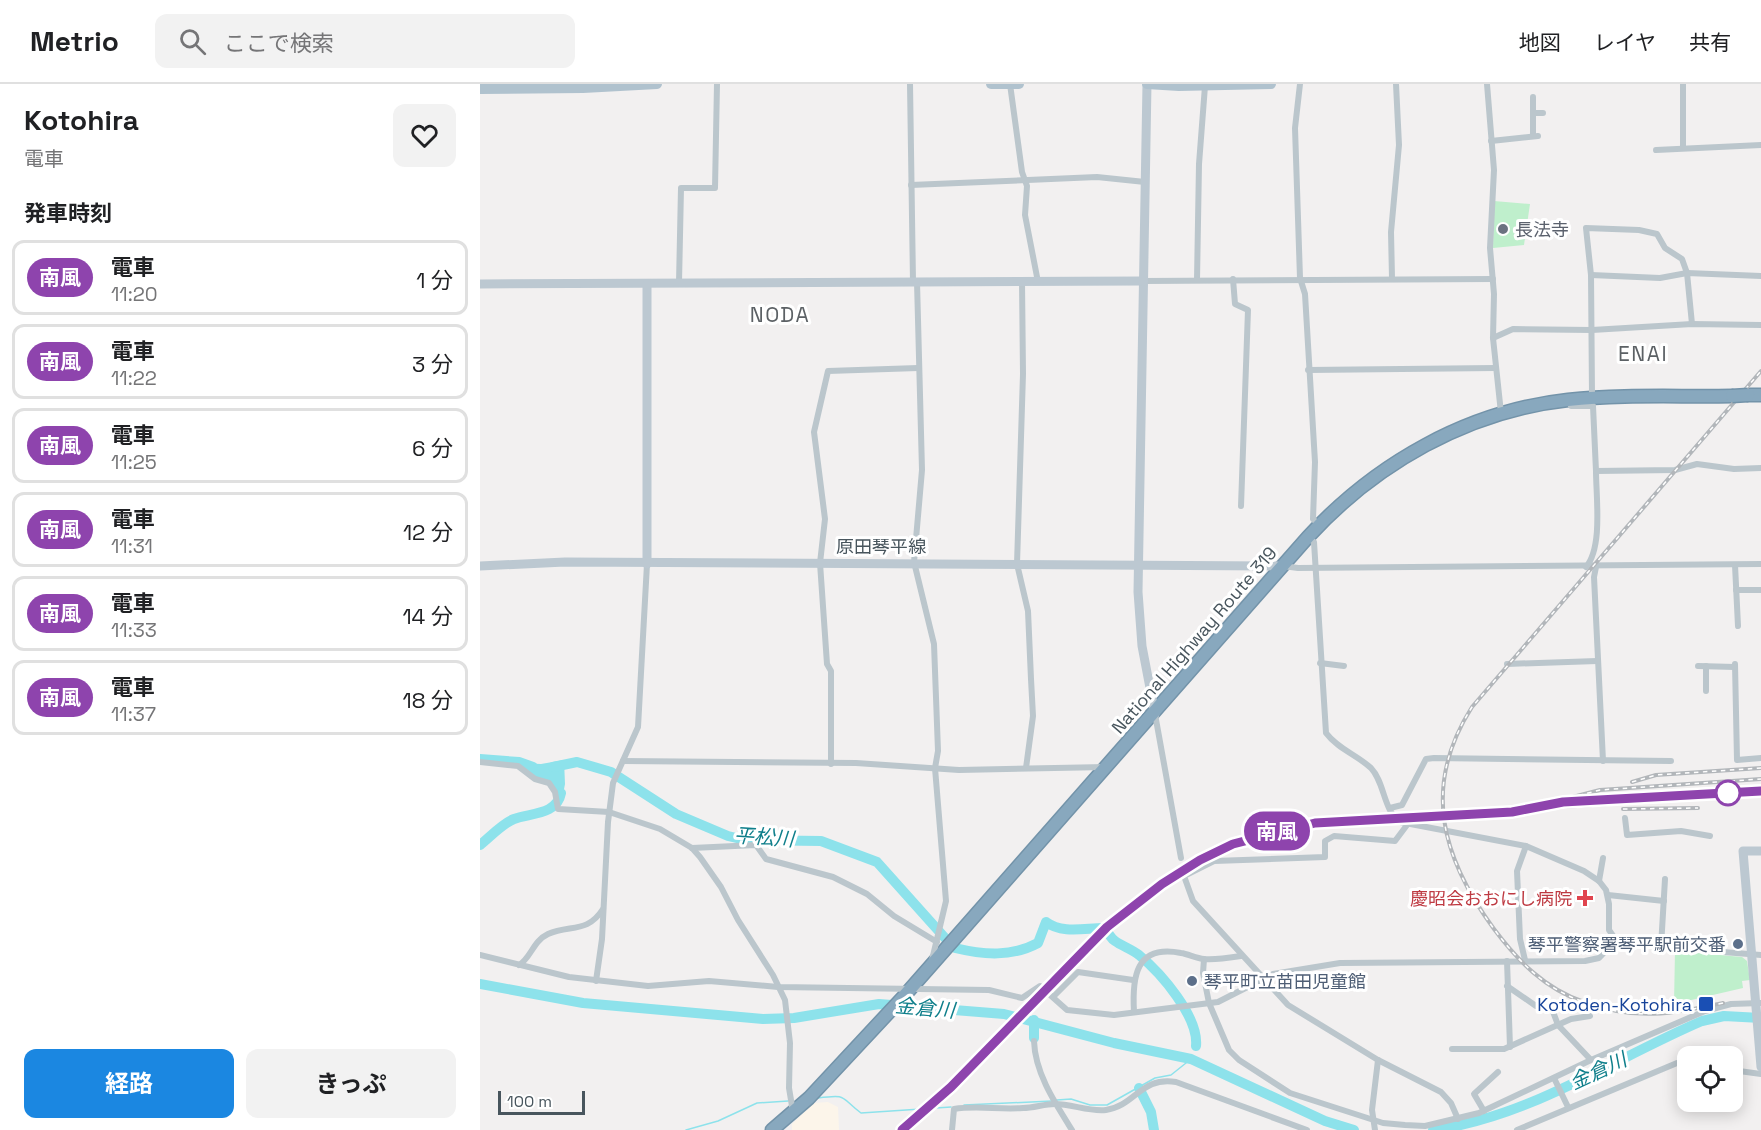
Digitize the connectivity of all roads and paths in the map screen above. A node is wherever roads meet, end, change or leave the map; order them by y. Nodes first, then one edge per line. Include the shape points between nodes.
1 (657, 84) edge
2 (717, 84) edge
3 (910, 84) edge
4 (991, 84) edge
5 (1010, 84) edge
6 (1019, 84) edge
7 (1147, 84) edge
8 (1271, 84) edge
9 (1300, 84) edge
10 (1396, 84) edge
11 (1488, 84) edge
12 (1683, 84) edge
13 (625, 85) edge
14 (1205, 86) junction
15 (480, 89) edge
16 (1533, 97) dead end
17 (1533, 113) junction
18 (1543, 113) dead end
19 (1491, 141) junction
20 (1761, 145) edge
21 (1683, 147) junction
22 (1656, 150) dead end
23 (1025, 180) junction
24 (1145, 182) junction
25 (911, 185) junction
26 (1687, 273) junction
27 (1591, 275) junction
28 (1761, 276) edge
29 (1300, 278) junction
30 (1233, 279) junction
31 (1392, 279) junction
32 (1493, 279) junction
33 (1197, 280) junction
34 (1143, 281) junction
35 (915, 282) junction
36 (1022, 282) junction
37 (1038, 282) junction
38 (679, 283) junction
39 (480, 284) edge
40 (647, 284) junction
41 (1692, 324) junction
42 (1761, 326) edge
43 (1592, 330) junction
44 (1493, 338) junction
45 (918, 368) junction
46 (1495, 368) junction
47 (1308, 370) junction
48 (1592, 395) dead end
49 (1755, 395) edge
50 (1568, 400) junction
51 (1502, 414) junction
52 (1761, 468) edge
53 (1596, 471) junction
54 (1240, 506) dead end
55 (1319, 525) junction
56 (1308, 537) junction
57 (914, 562) junction
58 (820, 563) junction
59 (647, 564) junction
60 (1017, 564) junction
61 (1761, 564) edge
62 (1139, 565) junction
63 (1735, 565) junction
64 (480, 566) edge
65 (1282, 566) junction
66 (1586, 567) junction
67 (1596, 567) junction
68 (1315, 568) junction
69 (1736, 590) junction
70 (1761, 590) edge
71 (1738, 626) dead end
72 (1597, 661) junction
73 (1320, 663) junction
74 (1507, 664) dead end
75 (1344, 666) dead end
76 (1698, 666) dead end
77 (1706, 666) junction
78 (1706, 691) dead end
79 (1155, 714) junction
80 (1761, 758) edge
81 (623, 761) junction
82 (1603, 761) junction
83 (1671, 761) dead end
84 (480, 762) edge
85 (831, 764) junction
86 (1107, 767) junction
87 (935, 768) junction
88 (1026, 768) junction
89 (1390, 808) junction
90 (609, 812) junction
91 (1625, 818) dead end
92 (1407, 825) junction
93 (1710, 836) dead end
94 (1526, 846) junction
95 (692, 848) junction
96 (1761, 851) edge
97 (1180, 858) dead end
98 (1603, 858) dead end
99 (1665, 879) dead end
100 (1599, 881) junction
101 (1608, 895) junction
102 (1664, 901) junction
103 (604, 905) junction
104 (1616, 940) junction
105 (937, 942) junction
106 (1661, 947) junction
107 (480, 955) edge
108 (1756, 955) edge
109 (1241, 956) junction
110 (1204, 959) junction
111 (1525, 960) junction
112 (1507, 961) junction
113 (931, 964) junction
114 (518, 965) junction
115 (1263, 978) junction
116 (1133, 980) junction
117 (596, 981) junction
118 (1507, 986) junction
119 (778, 987) junction
120 (908, 992) junction
121 (1048, 993) junction
122 (1209, 1003) junction
123 (1758, 1003) edge
124 (1134, 1012) junction
125 (1590, 1016) dead end
126 (1558, 1025) junction
127 (1034, 1041) dead end
128 (1510, 1047) junction
129 (1452, 1049) dead end
130 (1378, 1060) junction
131 (1591, 1060) junction
132 (1677, 1063) edge
133 (1761, 1067) edge
134 (1498, 1072) dead end
135 (1743, 1072) edge
136 (1761, 1074) edge
137 (1554, 1078) junction
138 (1056, 1104) junction
139 (1568, 1107) junction
140 (1484, 1111) junction
141 (1458, 1119) junction
142 (789, 1121) edge
143 (1375, 1124) edge
144 (772, 1130) edge
145 (952, 1130) edge
146 (1072, 1130) edge
147 (1306, 1130) edge
148 (1517, 1130) edge

1 - 13 main road
2 - 38 street via 715,188 681,188
3 - 25 street
4 - 5 main road
5 - 6 main road
5 - 23 street
7 - 14 main road
7 - 24 street
8 - 14 main road
9 - 29 street via 1295,136
10 - 31 street via 1399,145 1391,232
11 - 19 street
12 - 21 street
13 - 15 main road
14 - 33 street
16 - 17 street
17 - 18 street
17 - 19 street via 1535,136 1513,142
19 - 32 street
20 - 21 street
21 - 22 street
23 - 24 street via 1097,177
23 - 25 street
23 - 37 street via 1025,215
24 - 34 street
25 - 35 street
26 - 27 street via 1660,278
26 - 27 street via 1682,259 1665,248 1657,234 1587,228
26 - 28 street
26 - 41 street
27 - 43 street
29 - 30 street
29 - 31 street
29 - 47 street via 1305,294
30 - 33 street
30 - 54 street via 1235,304 1248,310
31 - 32 street
32 - 44 street
33 - 34 street
34 - 37 street
34 - 62 street
35 - 36 street
35 - 38 street
35 - 45 street
36 - 37 street
36 - 60 street
38 - 40 street
39 - 40 street
40 - 59 street
41 - 42 street
41 - 43 street
43 - 44 street via 1513,329
43 - 48 street
44 - 46 street
45 - 57 street via 922,470
45 - 58 street via 828,371 814,432 825,519
46 - 47 street
46 - 51 street
47 - 55 street via 1314,519
49 - 50 highway, National Highway Route 319, bridge
50 - 51 highway, National Highway Route 319
50 - 53 street via 1571,406 1593,406
51 - 55 highway, National Highway Route 319 via 1472,424 1405,457 1348,496
52 - 53 street via 1697,464 1675,470
53 - 66 street via 1599,521 1593,559
55 - 56 highway, National Highway Route 319
56 - 65 highway, National Highway Route 319
56 - 68 street via 1314,542
57 - 58 street, 原田琴平線
57 - 60 street, 原田琴平線
57 - 87 street via 934,644 938,751
58 - 59 street, 原田琴平線
58 - 85 street via 827,664 831,671
59 - 64 street, 原田琴平線
59 - 81 street via 638,727
60 - 62 street, 原田琴平線
60 - 88 street via 1028,611 1032,689 1033,716
61 - 63 street
62 - 65 street, 原田琴平線
62 - 79 street via 1142,646
63 - 67 street
63 - 69 street
65 - 68 street
65 - 79 highway, National Highway Route 319
66 - 67 street
66 - 68 street
67 - 72 street
68 - 73 street
69 - 70 street
69 - 71 street
72 - 74 street
72 - 82 street
73 - 75 street
73 - 89 street via 1326,733 1372,770
76 - 77 street
77 - 78 street
77 - 80 street via 1735,665 1737,760
79 - 86 highway, National Highway Route 319
79 - 97 street
81 - 85 street
81 - 90 street via 613,783
82 - 83 street
82 - 89 street via 1426,759 1402,805
84 - 90 street via 518,766 535,779 549,783 558,809
85 - 87 street
86 - 88 street
86 - 113 highway, National Highway Route 319
87 - 88 street
87 - 105 street via 946,901
89 - 92 street via 1393,817
90 - 95 street via 660,829
90 - 103 street
91 - 93 street via 1627,835 1681,831
92 - 94 street
92 - 109 street via 1395,841 1334,836 1325,842 1325,857 1214,861 1184,876 1193,901
94 - 100 street
94 - 111 street via 1517,871 1520,939
95 - 105 street via 756,845 766,859 833,877 867,894
95 - 119 street via 722,887
96 - 108 street via 1743,851
98 - 100 street
99 - 102 street
100 - 101 street
101 - 102 street
101 - 104 street via 1610,930
102 - 106 street
103 - 114 street via 590,924 549,934 534,944
103 - 117 street
104 - 106 street
104 - 111 street via 1592,960
105 - 113 street
106 - 108 street
107 - 114 street
108 - 123 street
109 - 110 street
109 - 115 street
110 - 116 street via 1182,953 1155,953 1141,964
110 - 122 street
111 - 112 street
112 - 115 street via 1340,963
112 - 118 street
113 - 120 highway, National Highway Route 319
114 - 117 street
115 - 122 street
115 - 130 street via 1301,1015
116 - 121 street via 1078,972
116 - 124 street
117 - 119 street via 648,986 709,981
118 - 126 street via 1536,1006 1552,1009
118 - 128 street
119 - 120 street
119 - 142 street via 785,1000 789,1037
120 - 121 street via 989,990 1022,998 1040,986
120 - 142 highway, National Highway Route 319
121 - 124 street via 1067,1010 1114,1015
122 - 124 street
122 - 143 street via 1229,1050 1252,1070 1290,1093
123 - 131 street via 1731,1004 1705,1011
123 - 133 street
125 - 126 street
126 - 128 street
126 - 131 street
127 - 138 street via 1037,1064
128 - 129 street
130 - 141 street via 1441,1092
130 - 143 street via 1372,1110
131 - 137 street
132 - 139 street
134 - 140 street via 1474,1094
135 - 136 street
137 - 139 street
137 - 140 street
138 - 145 street via 1022,1109 954,1109
138 - 146 street
138 - 147 street via 1106,1110 1118,1107 1147,1085 1162,1080
139 - 148 street
140 - 141 street
141 - 143 street via 1425,1126
142 - 144 highway, National Highway Route 319

